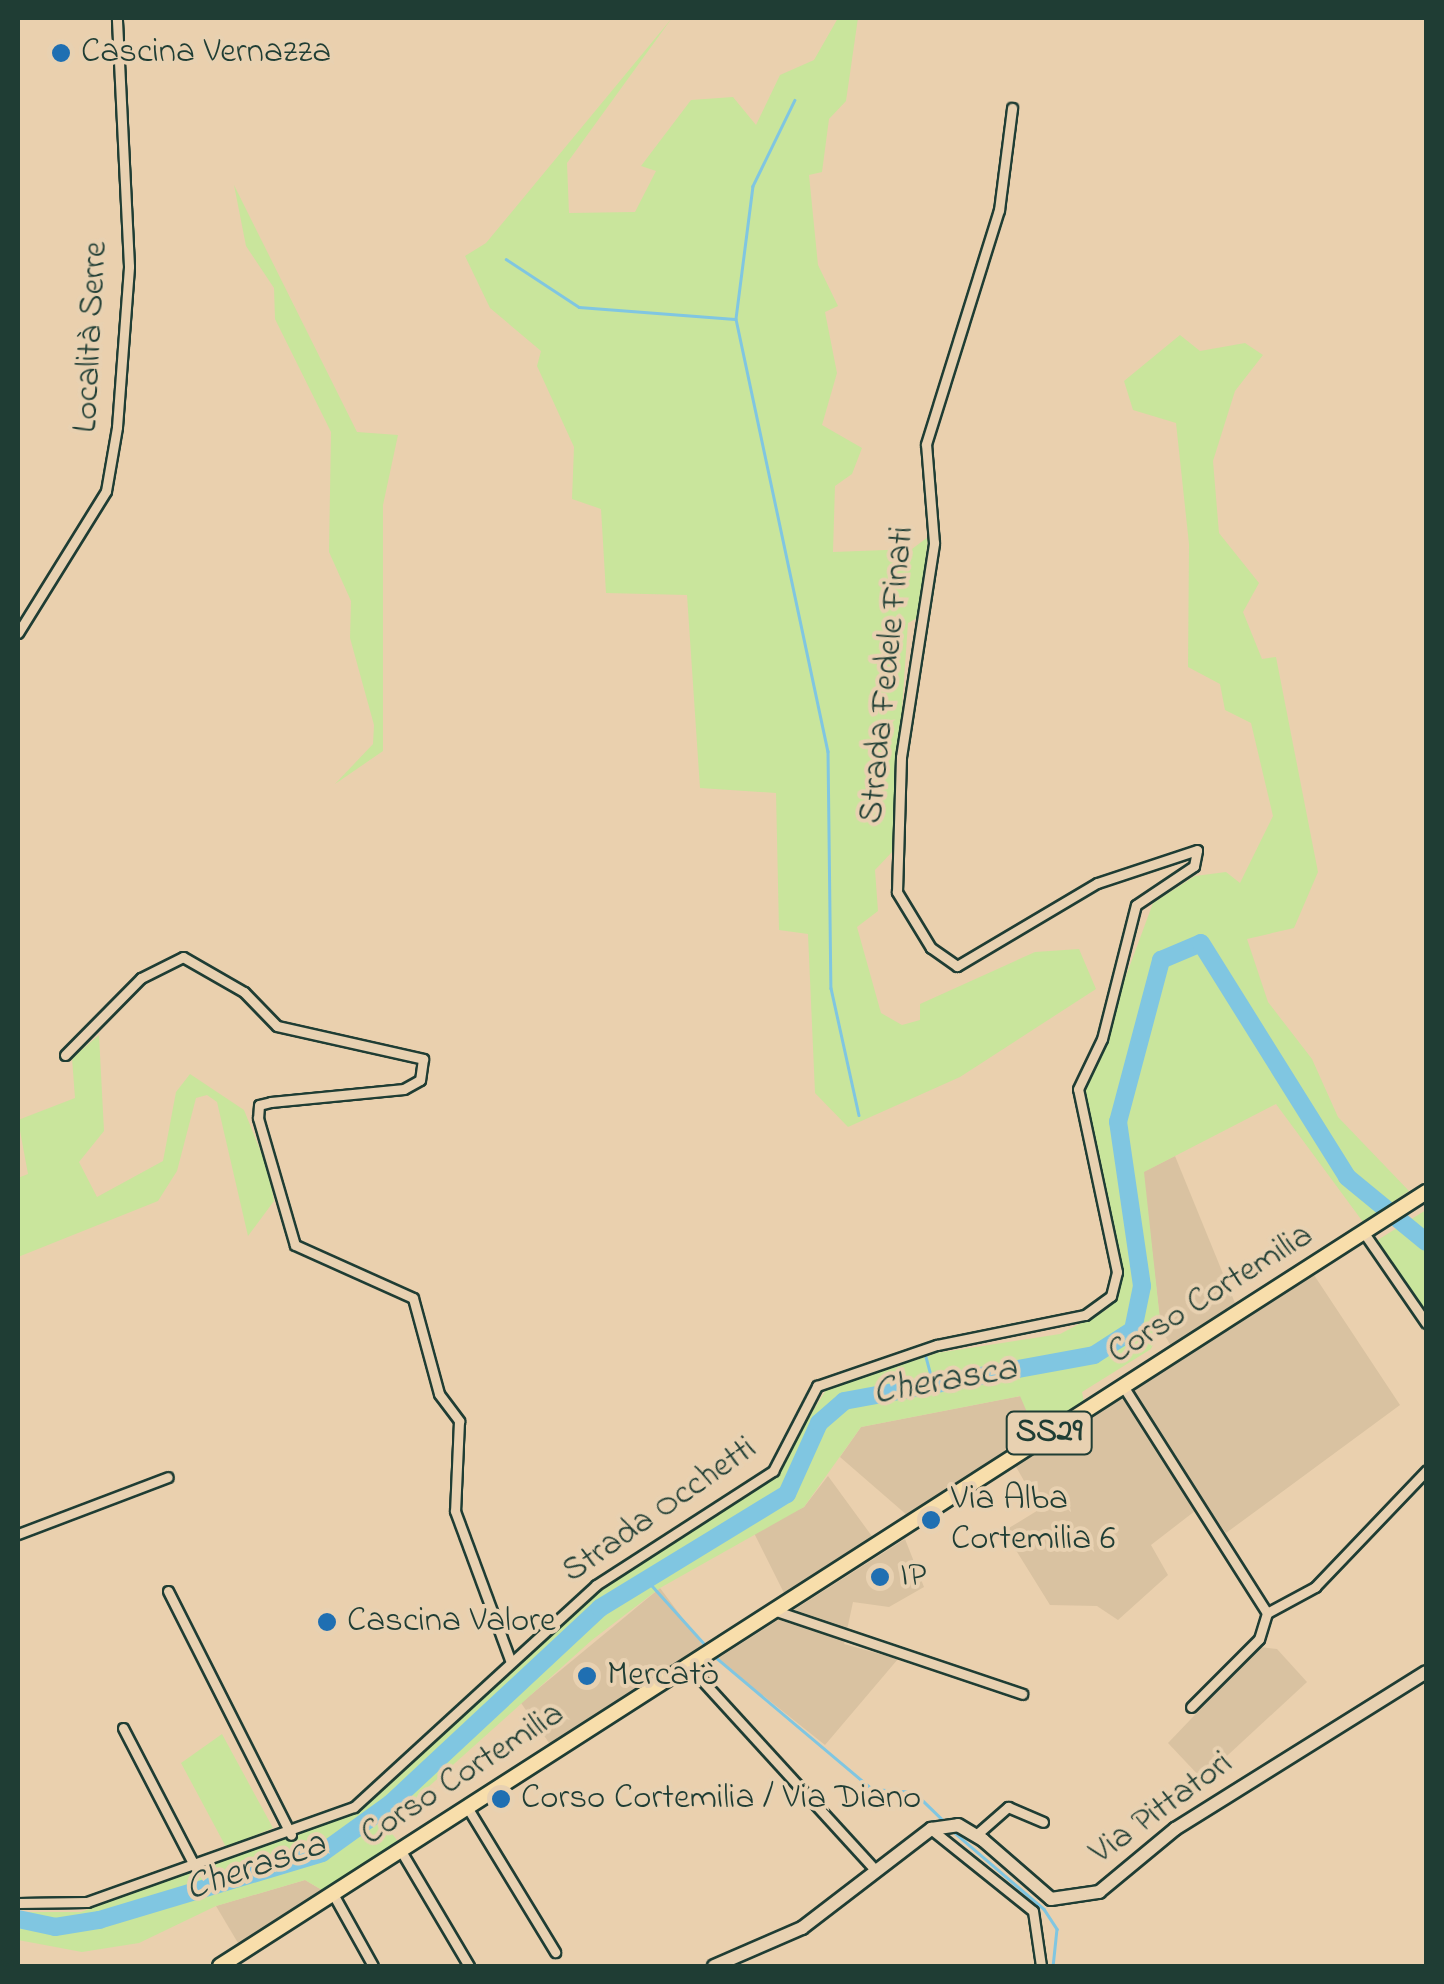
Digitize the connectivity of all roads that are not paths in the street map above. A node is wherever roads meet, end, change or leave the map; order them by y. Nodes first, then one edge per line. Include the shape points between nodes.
1 (117, 18) edge
2 (1012, 108) dead end
3 (18, 633) edge
4 (1196, 850) joint
5 (65, 1055) dead end
6 (1426, 1192) edge
7 (1367, 1232) junction
8 (1426, 1323) edge
9 (1123, 1386) junction
10 (1426, 1471) edge
11 (168, 1476) dead end
12 (18, 1534) edge
13 (168, 1591) dead end
14 (773, 1610) junction
15 (1267, 1614) junction
16 (510, 1660) junction
17 (689, 1666) junction
18 (1426, 1672) edge
19 (1022, 1694) dead end
20 (1190, 1707) dead end
21 (123, 1728) dead end
22 (467, 1807) junction
23 (1043, 1822) dead end
24 (936, 1828) junction
25 (291, 1835) junction
26 (976, 1836) junction
27 (401, 1851) junction
28 (195, 1867) junction
29 (876, 1871) junction
30 (333, 1894) junction
31 (18, 1903) edge
32 (554, 1952) dead end
33 (220, 1966) edge
34 (373, 1966) edge
35 (469, 1966) edge
36 (714, 1966) edge
37 (1040, 1966) edge

1 - 3 street, Località Serre via 128,266 117,427 106,491
2 - 4 street, Strada Fedele Finati via 999,210 926,444 934,543 902,757 897,892 931,948 957,966 1097,883
4 - 16 street, Strada Occhetti via 1194,866 1136,905 1102,1039 1078,1089 1117,1272 1111,1296 1085,1316 938,1345 817,1386 773,1471 596,1585
5 - 16 street via 141,978 183,957 244,992 277,1026 423,1059 420,1080 404,1089 271,1102 259,1105 258,1118 296,1244 327,1266 413,1298 439,1394 459,1421 455,1511
6 - 7 main road, SS29
7 - 8 street
7 - 9 main road, Corso Cortemilia / SS29
9 - 14 main road, Corso Cortemilia / SS29
9 - 15 street
10 - 15 street via 1315,1588
11 - 12 street
13 - 25 street
14 - 17 main road, Corso Cortemilia / SS29
14 - 19 street
15 - 20 street via 1259,1639
16 - 25 street, Strada Occhetti via 374,1792
17 - 22 main road, Corso Cortemilia / SS29
17 - 29 street
18 - 26 street, Via Pittatori via 1075,1901 1051,1899
21 - 28 street
22 - 27 main road, Corso Cortemilia / SS29
22 - 32 street
23 - 26 street via 1008,1808
24 - 26 street, Via Pittatori via 956,1825
24 - 29 street
24 - 37 street via 1033,1911
25 - 28 street, Strada Occhetti
27 - 30 main road, Corso Cortemilia / SS29
27 - 35 street
28 - 31 street, Strada Occhetti via 86,1902
29 - 36 street via 780,1940
30 - 33 main road, Corso Cortemilia / SS29
30 - 34 street

